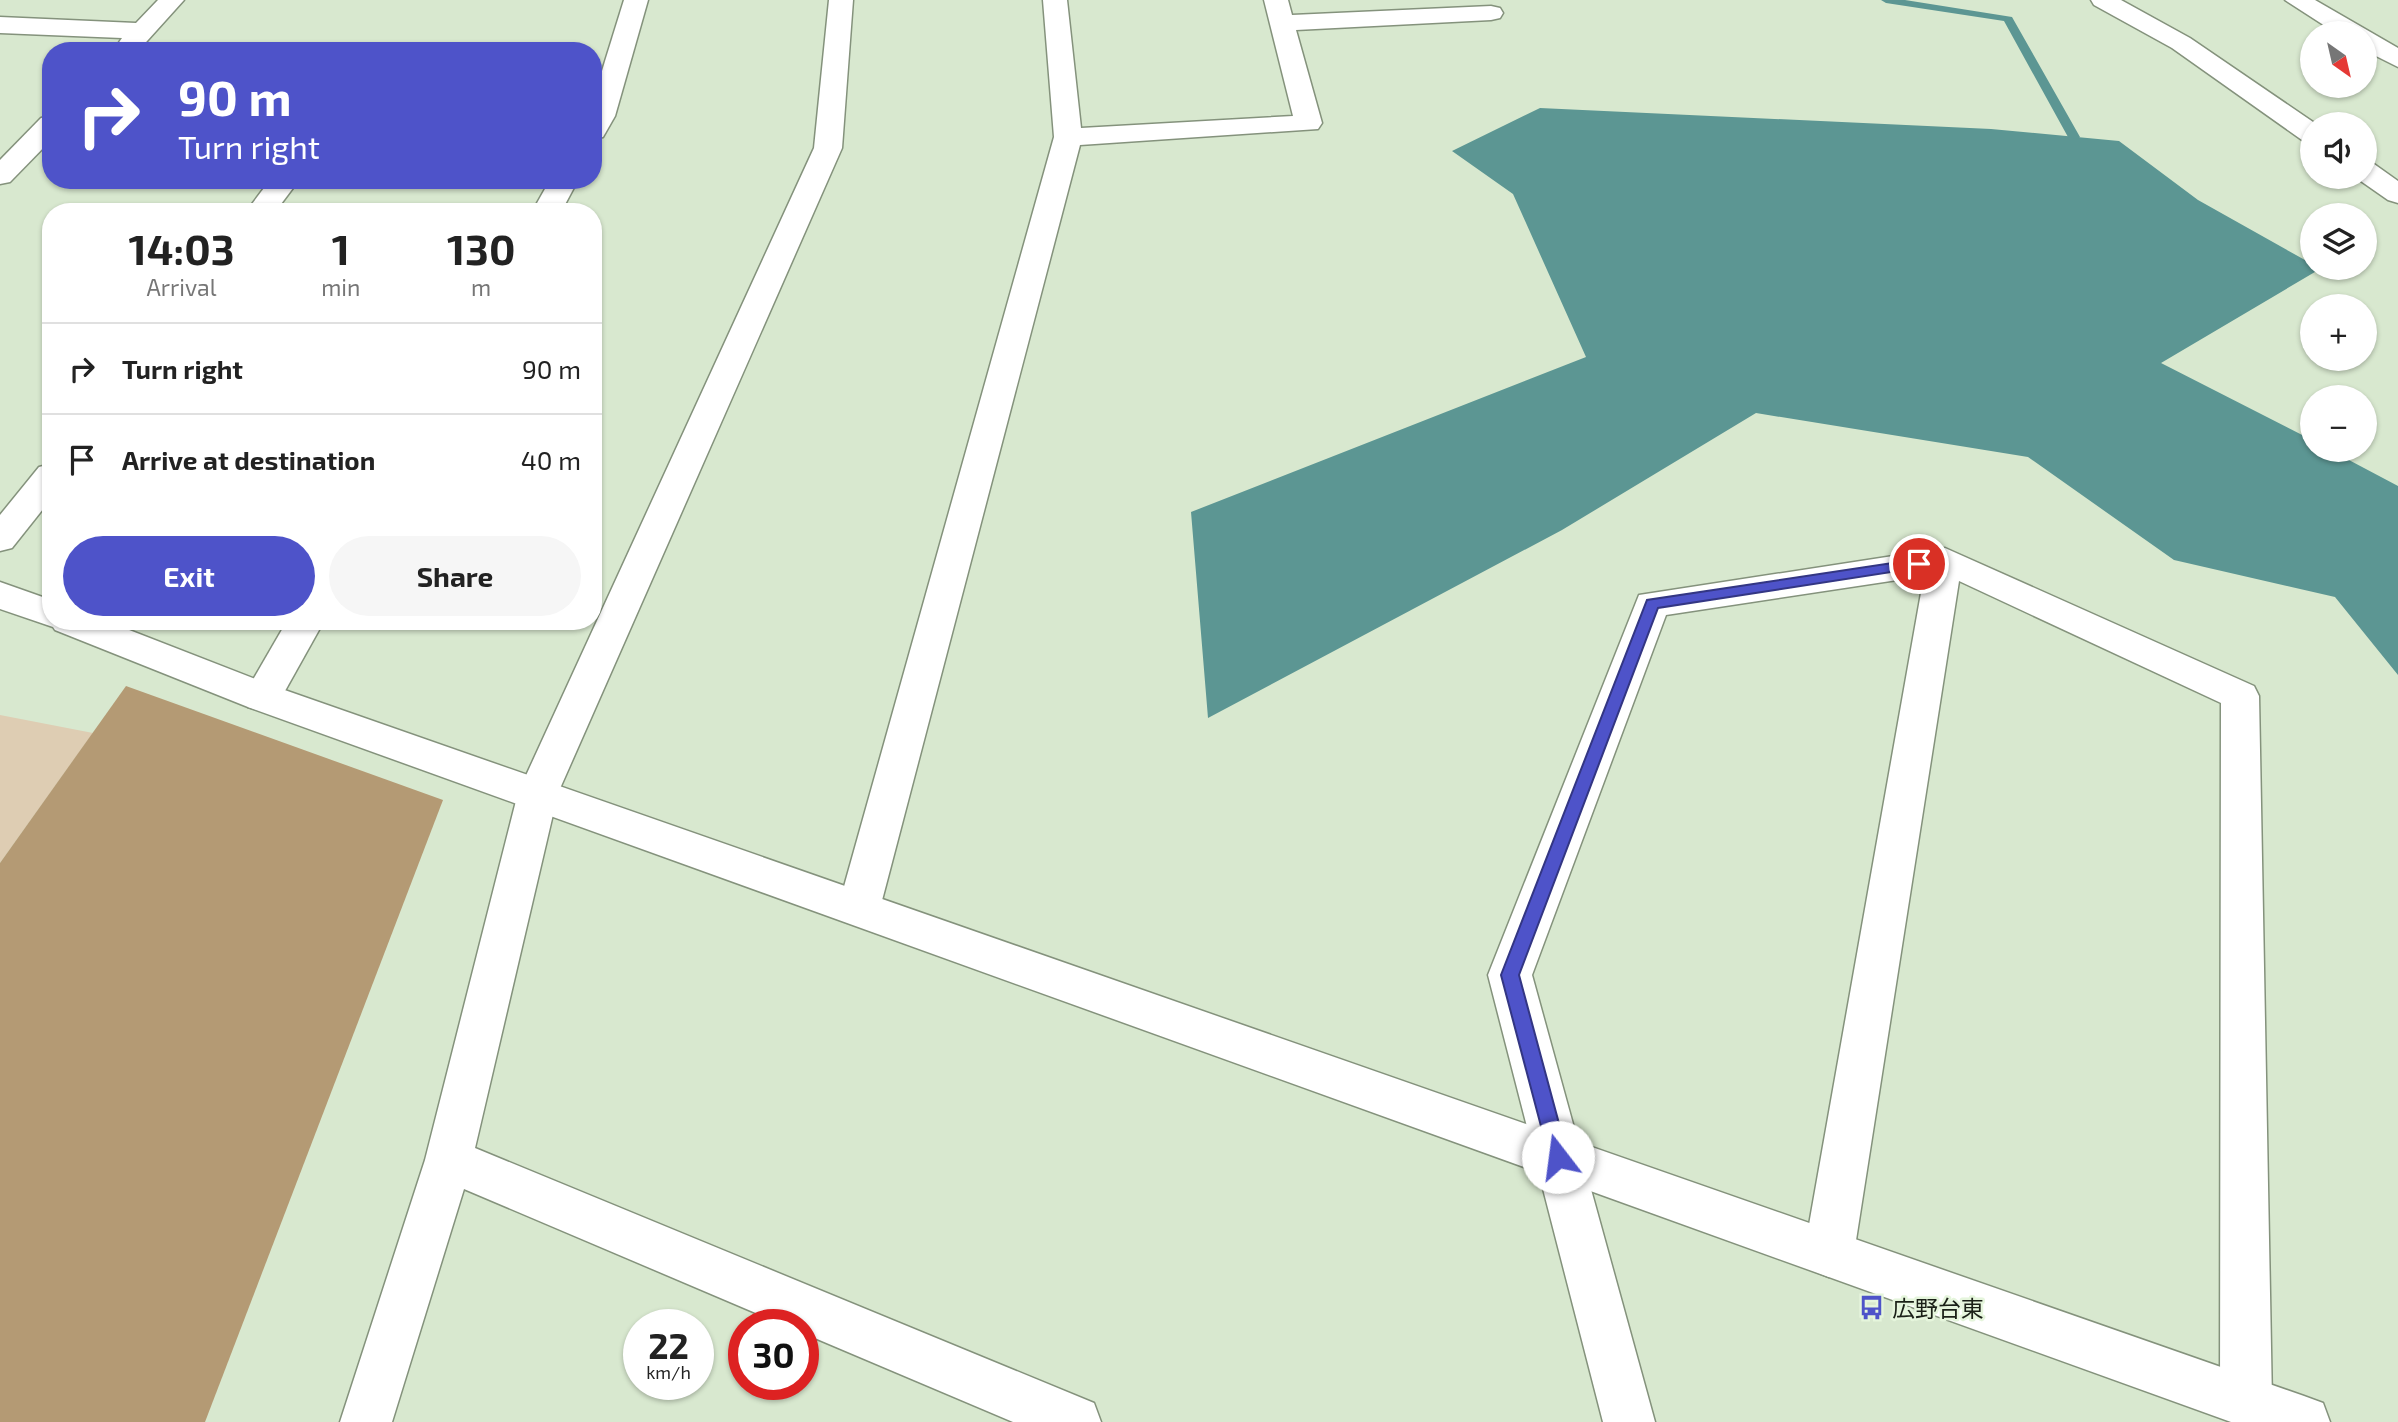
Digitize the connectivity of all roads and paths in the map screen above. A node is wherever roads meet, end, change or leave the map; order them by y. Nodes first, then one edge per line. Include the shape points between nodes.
1 (172, 0) edge
2 (636, 0) edge
3 (841, 0) edge
4 (1055, 0) edge
5 (2159, 0) edge
6 (2297, 0) edge
7 (2112, 5) edge
8 (1279, 12) edge
9 (1491, 13) dead end
10 (2333, 21) edge
11 (0, 25) edge
12 (142, 31) junction
13 (131, 42) edge
14 (2377, 47) edge
15 (2398, 59) edge
16 (602, 103) edge
17 (2300, 126) edge
18 (42, 133) edge
19 (1068, 137) junction
20 (0, 176) edge
21 (2377, 179) edge
22 (278, 189) edge
23 (2398, 194) edge
24 (267, 203) edge
25 (42, 486) edge
26 (0, 538) edge
27 (1945, 560) junction
28 (0, 595) edge
29 (42, 611) edge
30 (91, 630) edge
31 (301, 630) edge
32 (262, 696) junction
33 (538, 793) junction
34 (859, 908) junction
35 (1558, 1157) junction
36 (449, 1160) junction
37 (1829, 1253) junction
38 (2246, 1402) junction
39 (366, 1422) edge
40 (1074, 1422) edge
41 (1629, 1422) edge
42 (2304, 1422) edge

1 - 12 street
2 - 16 street
3 - 33 street via 828,148
4 - 19 street
5 - 7 street
6 - 10 street
7 - 17 street via 2180,43
8 - 9 street
8 - 19 street via 1308,123
11 - 12 street
12 - 13 street
14 - 15 street
18 - 20 street
19 - 34 street
21 - 23 street
22 - 24 street
25 - 26 street
27 - 35 street via 1652,604 1510,975
27 - 37 street
27 - 38 street via 2240,696
28 - 29 street
30 - 32 street
31 - 32 street
32 - 33 street
33 - 34 street
33 - 36 street
34 - 35 street
35 - 37 street
35 - 41 street
36 - 39 street
36 - 40 street
37 - 38 street
38 - 42 street

